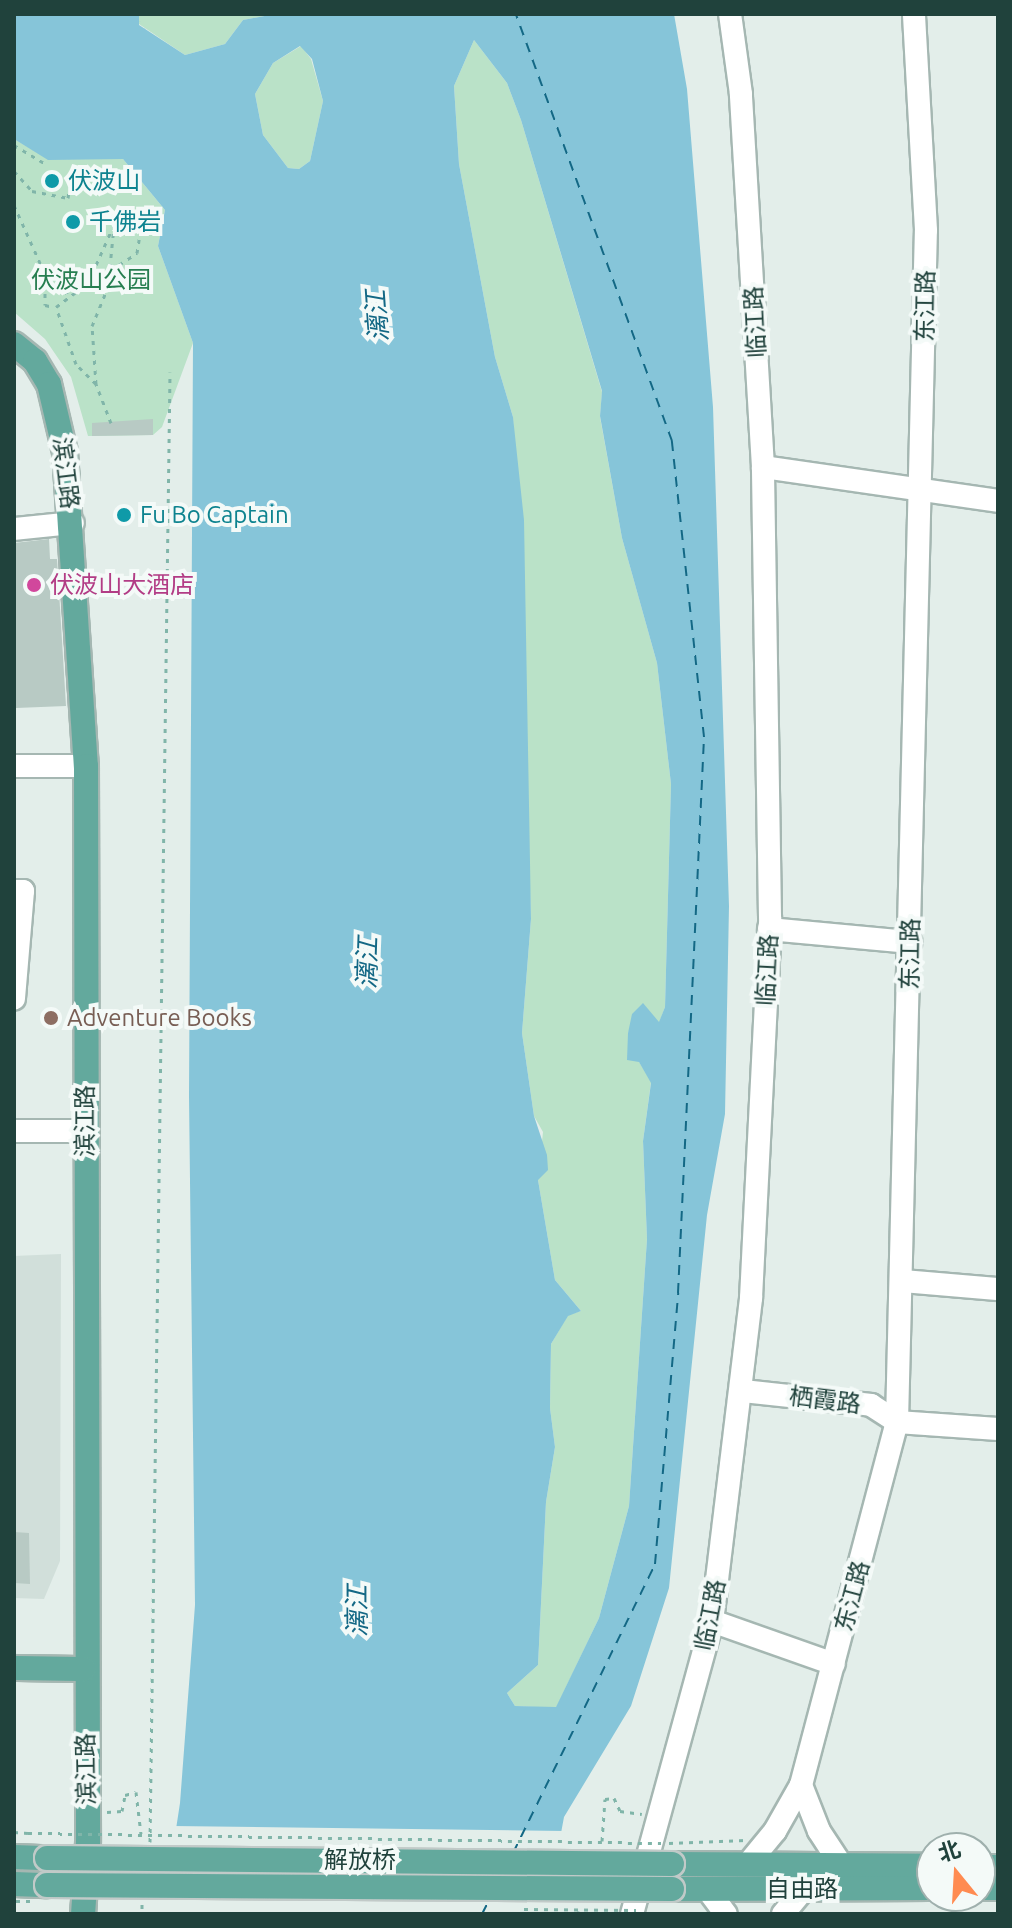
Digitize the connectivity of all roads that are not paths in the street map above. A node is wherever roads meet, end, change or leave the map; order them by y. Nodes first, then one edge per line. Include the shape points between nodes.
1 (730, 14) edge
2 (914, 14) edge
3 (14, 344) edge
4 (763, 467) junction
5 (922, 489) junction
6 (998, 501) edge
7 (73, 523) junction
8 (14, 529) edge
9 (14, 766) edge
10 (86, 766) junction
11 (14, 891) edge
12 (769, 929) junction
13 (910, 942) junction
14 (14, 999) edge
15 (14, 1131) edge
16 (85, 1131) junction
17 (902, 1281) junction
18 (998, 1289) edge
19 (743, 1391) junction
20 (896, 1427) junction
21 (998, 1429) edge
22 (998, 1438) edge
23 (712, 1621) junction
24 (14, 1656) edge
25 (84, 1663) junction
26 (834, 1664) junction
27 (14, 1668) edge
28 (801, 1785) junction
29 (14, 1857) edge
30 (668, 1865) junction
31 (747, 1865) junction
32 (842, 1866) junction
33 (916, 1866) edge
34 (14, 1884) edge
35 (916, 1888) edge
36 (707, 1889) junction
37 (804, 1889) junction
38 (83, 1914) edge
39 (632, 1914) edge
40 (726, 1914) edge
41 (783, 1914) edge

1 - 4 street, 临江路 via 741,94
2 - 5 street, 东江路 via 926,230
3 - 7 main road, 滨江路 via 35,361 57,408
4 - 5 street
4 - 12 street, 临江路
5 - 6 street
5 - 13 street, 东江路
7 - 8 street
7 - 10 main road, 滨江路
9 - 10 street
10 - 16 main road, 滨江路
11 - 14 street via 23,891
12 - 13 street
12 - 19 street, 临江路
13 - 17 street, 东江路
15 - 16 street
16 - 25 main road, 滨江路
17 - 18 street
17 - 20 street, 东江路
19 - 20 street, 栖霞路 via 871,1405
19 - 23 street, 临江路
20 - 21 street, 栖霞路
20 - 22 street, 栖霞路
20 - 26 street, 东江路
23 - 26 street
23 - 39 street, 临江路
24 - 25 main road
25 - 27 main road
25 - 38 main road, 滨江路 via 88,1843
26 - 28 street, 东江路
28 - 31 street, 东江路
28 - 32 street via 819,1831
29 - 30 main road, 解放桥, bridge
30 - 31 main road, 自由路
30 - 34 main road, 解放桥, bridge
30 - 36 main road, 自由路
31 - 32 main road, 自由路
32 - 33 main road, 自由路
35 - 37 main road, 自由路
36 - 37 main road, 自由路
36 - 40 street
37 - 41 street

